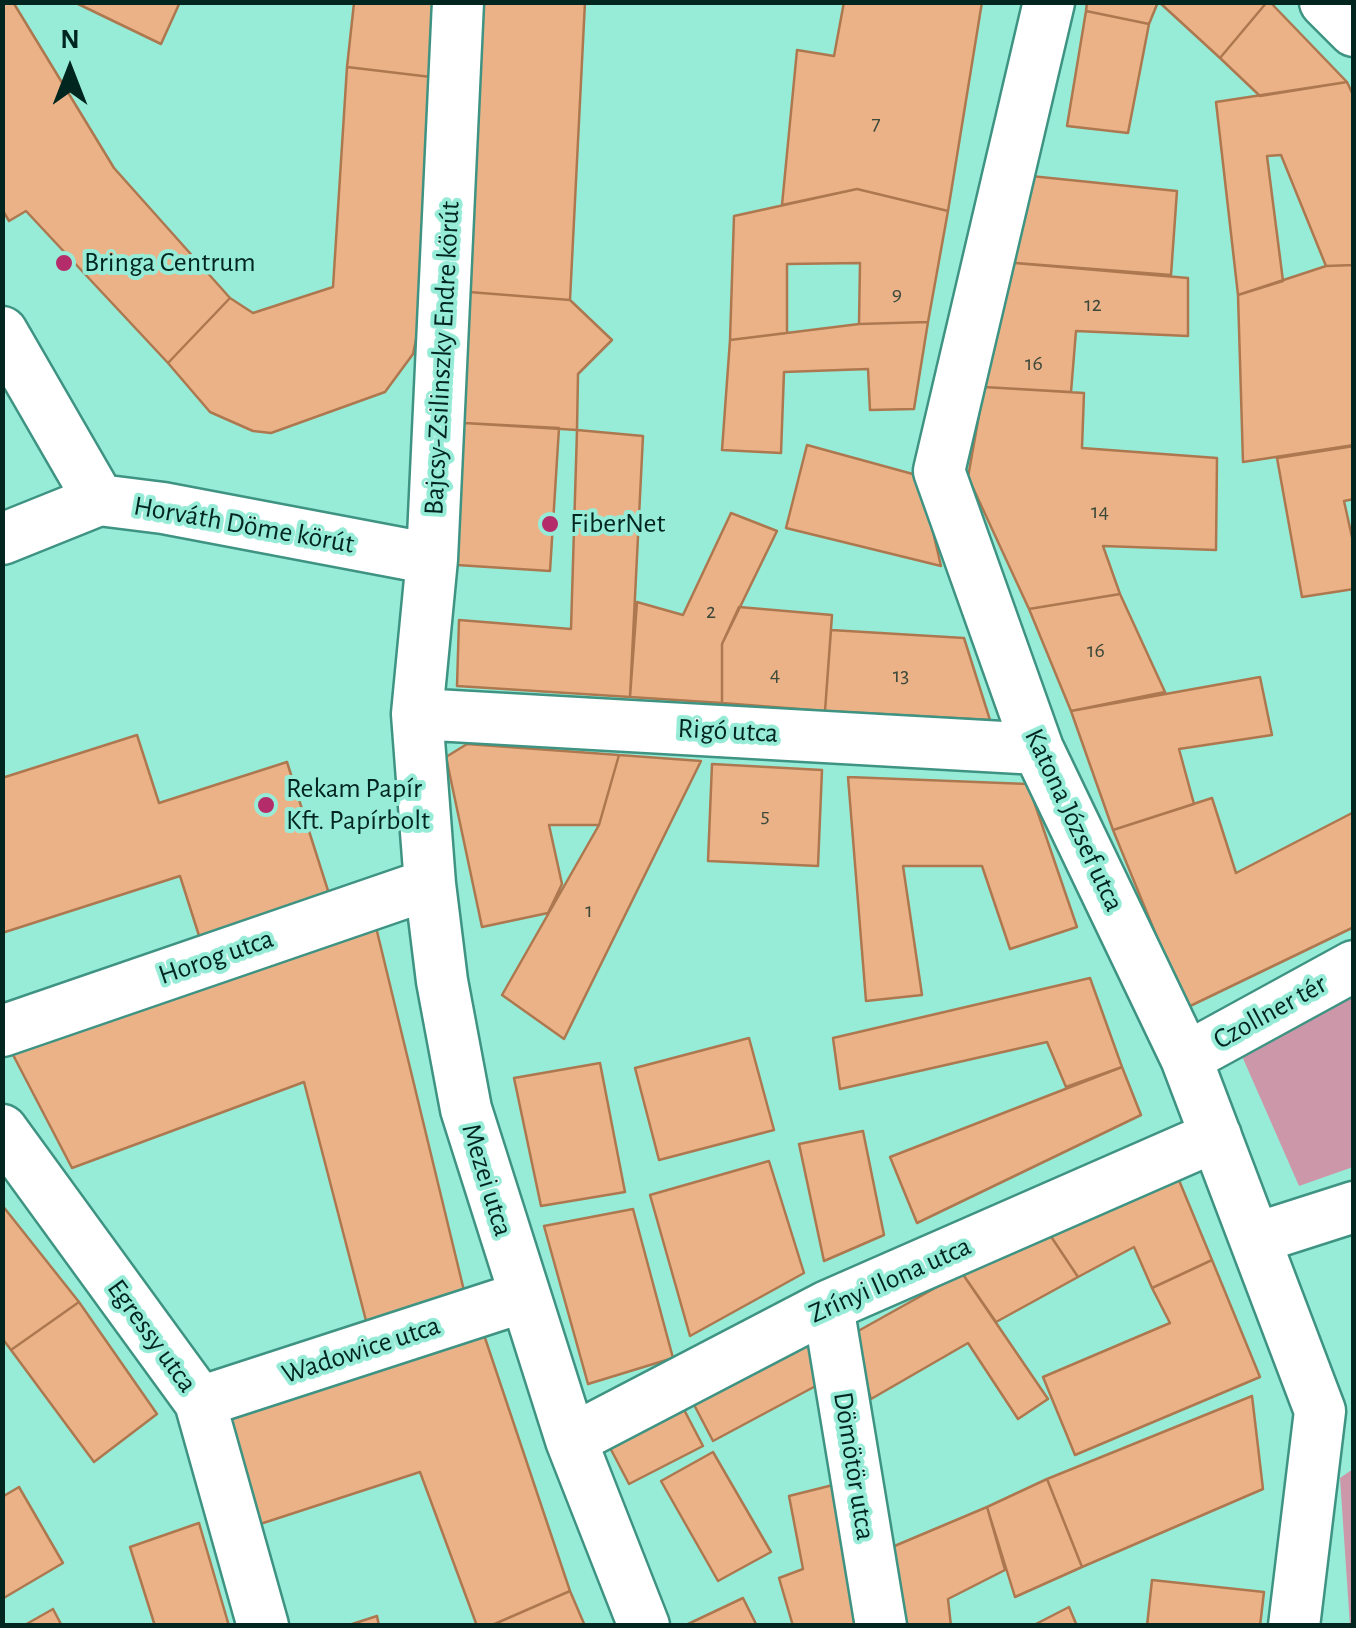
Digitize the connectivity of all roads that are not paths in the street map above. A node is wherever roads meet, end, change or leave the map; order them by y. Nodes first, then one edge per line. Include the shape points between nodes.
1 (458, 2) edge
2 (1049, 2) edge
3 (1325, 2) edge
4 (1354, 31) edge
5 (2, 332) edge
6 (99, 500) junction
7 (2, 539) edge
8 (432, 559) junction
9 (417, 714) junction
10 (1038, 749) junction
11 (430, 884) junction
12 (1354, 966) edge
13 (2, 1031) edge
14 (1186, 1058) junction
15 (2, 1130) edge
16 (1216, 1136) junction
17 (1354, 1206) edge
18 (1258, 1238) junction
19 (523, 1297) junction
20 (828, 1306) junction
21 (200, 1402) junction
22 (1337, 1423) edge
23 (571, 1440) junction
24 (263, 1626) edge
25 (644, 1626) edge
26 (881, 1626) edge
27 (1294, 1626) edge

1 - 8 street, Bajcsy-Zsilinszky Endre körút
2 - 10 street, Katona József utca via 939,472
3 - 4 street
5 - 6 street
6 - 7 street, Horváth Döme körút
6 - 8 street, Horváth Döme körút
8 - 9 street, Bajcsy-Zsilinszky Endre körút
9 - 10 street, Rigó utca
9 - 11 street, Mezei utca
10 - 14 street, Katona József utca
11 - 13 street, Horog utca
11 - 19 street, Mezei utca via 466,1110
12 - 14 street, Czollner tér
14 - 16 street, Katona József utca
15 - 21 street, Egressy utca
16 - 18 street, Katona József utca
16 - 20 street, Zrínyi Ilona utca
17 - 18 street
18 - 22 street, Katona József utca
19 - 21 street, Wadowice utca
19 - 23 street, Mezei utca
20 - 23 street, Zrínyi Ilona utca
20 - 26 street, Dömötör utca
21 - 24 street, Egressy utca
22 - 27 street, Katona József utca
23 - 25 street, Mezei utca

